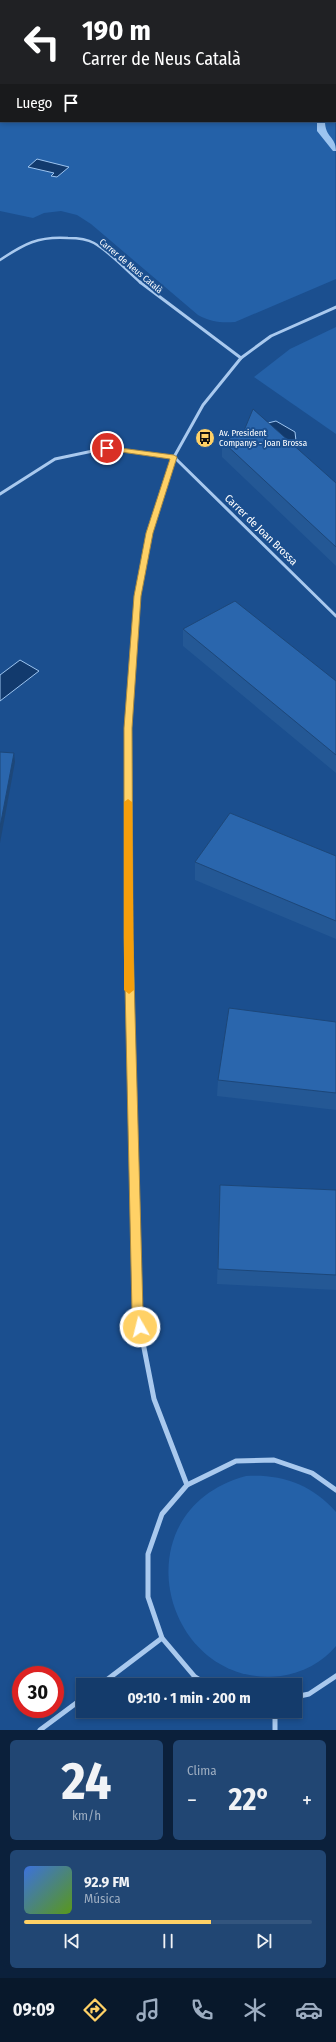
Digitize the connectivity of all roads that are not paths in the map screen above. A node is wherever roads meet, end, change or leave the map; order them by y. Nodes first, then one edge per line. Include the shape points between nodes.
1 (0, 260) edge
2 (336, 307) edge
3 (241, 358) junction
4 (174, 457) junction
5 (0, 494) edge
6 (336, 616) edge
7 (187, 1485) junction
8 (336, 1490) edge
9 (162, 1638) junction
10 (336, 1676) edge
11 (109, 1678) edge
12 (197, 1678) edge
13 (302, 1696) edge
14 (76, 1703) edge
15 (275, 1718) edge
16 (40, 1730) edge
17 (275, 1730) edge

1 - 3 street, Carrer de Neus Català via 35,240 55,237 79,238 94,243 157,296
2 - 3 street via 271,336
3 - 4 street via 203,405
4 - 5 street via 107,448 77,454 55,459
4 - 6 street, Carrer de Joan Brossa
4 - 7 street via 150,533 133,640 128,728 128,946 137,1312 154,1399
7 - 8 street via 236,1461 274,1460 312,1473
7 - 9 street via 162,1514 148,1554 148,1597
9 - 11 street
9 - 12 street
10 - 13 street via 309,1694
14 - 16 street
15 - 17 street

